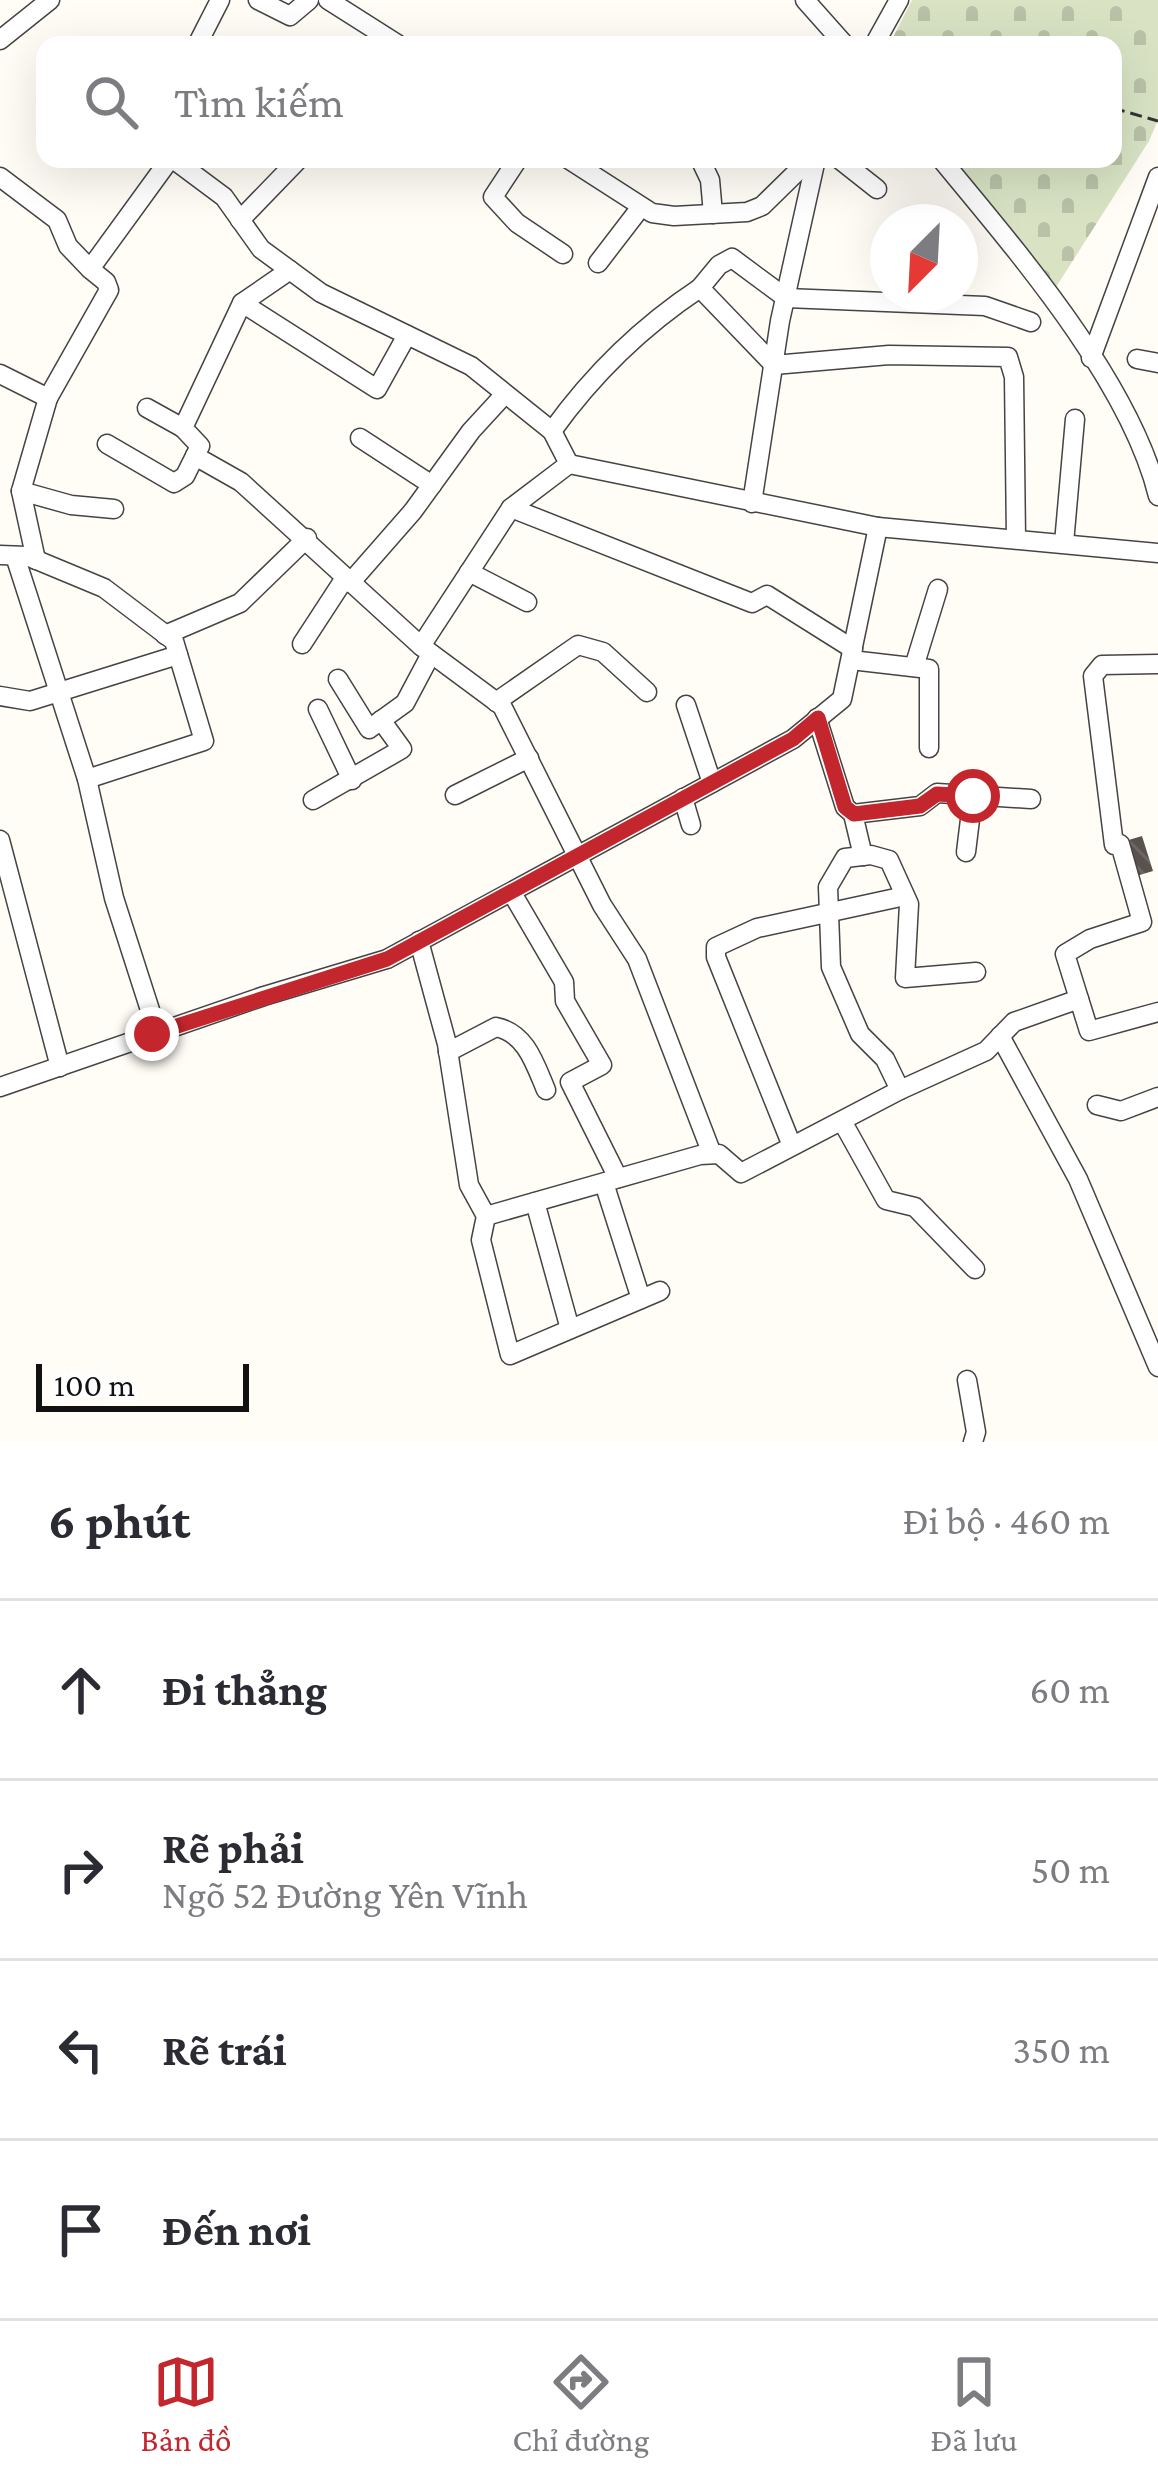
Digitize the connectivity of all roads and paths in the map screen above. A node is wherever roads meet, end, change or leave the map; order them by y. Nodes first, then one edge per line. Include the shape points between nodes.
1 (50, 0) edge
2 (220, 0) edge
3 (258, 0) edge
4 (309, 0) edge
5 (328, 0) edge
6 (805, 0) edge
7 (899, 0) edge
8 (202, 36) edge
9 (385, 36) edge
10 (837, 36) edge
11 (879, 36) edge
12 (0, 40) edge
13 (1122, 111) edge
14 (1158, 121) edge
15 (164, 168) edge
16 (184, 168) edge
17 (290, 168) edge
18 (512, 168) edge
19 (582, 168) edge
20 (704, 168) edge
21 (803, 168) edge
22 (811, 168) edge
23 (851, 168) edge
24 (947, 168) edge
25 (0, 177) edge
26 (1158, 177) edge
27 (878, 189) dead end
28 (641, 207) junction
29 (713, 214) junction
30 (240, 220) junction
31 (563, 254) dead end
32 (598, 263) dead end
33 (90, 269) junction
34 (290, 270) junction
35 (700, 288) junction
36 (786, 298) junction
37 (242, 303) junction
38 (1031, 322) dead end
39 (407, 335) junction
40 (1091, 358) junction
41 (1137, 359) dead end
42 (1158, 363) edge
43 (774, 365) junction
44 (0, 374) edge
45 (505, 394) junction
46 (48, 398) junction
47 (147, 408) dead end
48 (1075, 419) dead end
49 (183, 428) junction
50 (552, 431) junction
51 (360, 438) dead end
52 (106, 444) dead end
53 (195, 456) junction
54 (569, 464) junction
55 (432, 485) junction
56 (21, 491) junction
57 (1158, 496) edge
58 (752, 503) junction
59 (511, 508) junction
60 (114, 509) dead end
61 (878, 527) junction
62 (308, 538) junction
63 (1016, 539) junction
64 (1064, 543) junction
65 (1158, 553) edge
66 (8, 555) edge
67 (36, 560) junction
68 (469, 572) junction
69 (347, 580) junction
70 (938, 589) dead end
71 (526, 602) dead end
72 (165, 635) junction
73 (302, 644) dead end
74 (426, 650) junction
75 (178, 655) junction
76 (852, 655) junction
77 (1158, 664) edge
78 (914, 667) junction
79 (338, 680) dead end
80 (59, 692) junction
81 (647, 692) dead end
82 (0, 696) edge
83 (496, 701) junction
84 (686, 705) dead end
85 (318, 709) dead end
86 (818, 718) junction
87 (381, 720) junction
88 (929, 748) dead end
89 (529, 758) junction
90 (87, 779) junction
91 (352, 780) junction
92 (712, 783) junction
93 (455, 796) dead end
94 (973, 796) junction
95 (683, 798) junction
96 (1031, 799) dead end
97 (314, 800) dead end
98 (854, 814) junction
99 (691, 825) dead end
100 (0, 840) edge
101 (965, 852) dead end
102 (577, 853) junction
103 (862, 856) junction
104 (512, 892) junction
105 (905, 896) junction
106 (1149, 904) edge
107 (829, 912) junction
108 (419, 941) junction
109 (976, 972) dead end
110 (1078, 999) junction
111 (1158, 1012) edge
112 (152, 1034) junction
113 (1000, 1036) junction
114 (448, 1052) junction
115 (60, 1067) junction
116 (0, 1087) edge
117 (546, 1090) dead end
118 (900, 1090) junction
119 (1158, 1096) edge
120 (1097, 1105) dead end
121 (842, 1121) junction
122 (792, 1147) junction
123 (712, 1154) junction
124 (611, 1180) junction
125 (535, 1202) junction
126 (486, 1216) junction
127 (975, 1269) dead end
128 (660, 1291) dead end
129 (641, 1299) junction
130 (570, 1329) junction
131 (1158, 1367) edge
132 (967, 1380) dead end
133 (973, 1442) edge

1 - 12 street
2 - 8 street
3 - 4 street via 290,16
5 - 9 street
6 - 10 street
7 - 11 street
13 - 14 path
15 - 33 street
16 - 30 street via 224,196
17 - 30 street
18 - 31 street via 493,197
19 - 28 street
20 - 29 street
21 - 29 street via 762,206
22 - 36 street
23 - 27 street
24 - 40 street
25 - 33 street via 57,220
26 - 40 street
28 - 29 street
28 - 32 street
30 - 34 street via 261,250
33 - 46 street via 109,290
34 - 37 street
34 - 39 street
35 - 36 street via 732,258
35 - 43 street
35 - 50 street via 656,317 584,387
36 - 38 street via 986,306
36 - 43 street
37 - 39 street via 377,389
37 - 49 street
39 - 45 street
40 - 57 street via 1151,467
41 - 42 street
43 - 58 street
43 - 63 street via 890,355 1008,357
44 - 46 street
45 - 50 street
45 - 55 street
46 - 56 street
47 - 49 street
48 - 64 street
49 - 53 street via 200,446
50 - 54 street
51 - 55 street
52 - 53 street via 174,483
53 - 62 street
54 - 58 street
54 - 59 street
55 - 69 street
56 - 60 street
56 - 67 street
58 - 61 street
59 - 68 street
59 - 76 street via 752,603 767,595
61 - 63 street
61 - 76 street
62 - 69 street
62 - 72 street via 240,603
63 - 64 street
64 - 65 street
66 - 67 street
66 - 80 street
67 - 72 street via 104,588
68 - 71 street
68 - 74 street
69 - 73 street
69 - 74 street
70 - 78 street
72 - 75 street
74 - 83 street
74 - 87 street via 405,703
75 - 80 street
75 - 90 street via 204,741
76 - 78 street
76 - 86 street via 842,699
77 - 106 street via 1102,665 1094,676 1114,845
78 - 88 street via 929,668
79 - 87 street via 369,728
80 - 82 street via 30,701
80 - 90 street
81 - 83 street via 603,652 578,646
83 - 89 street
84 - 92 street
85 - 91 street
86 - 92 street
86 - 98 street
87 - 91 street via 402,749
89 - 93 street
89 - 102 street
90 - 112 street
91 - 97 street
92 - 95 street
94 - 96 street
94 - 98 street via 937,794 920,806
94 - 101 street
95 - 99 street
95 - 102 street
98 - 103 street
100 - 115 street
102 - 104 street
102 - 123 street via 637,959
103 - 105 street via 889,860
103 - 107 street via 844,858 828,887
104 - 108 street
104 - 124 street via 602,1064 569,1082
105 - 107 street
105 - 109 street via 905,978
106 - 110 street via 1142,922 1065,954
107 - 118 street via 830,967 860,1034
107 - 122 street via 757,928 716,947
108 - 112 street via 387,959
108 - 114 street
110 - 111 street via 1089,1030
110 - 113 street via 1014,1022
112 - 115 street
113 - 118 street via 986,1052
113 - 131 street via 1078,1179
114 - 117 street via 496,1027 512,1030
114 - 126 street via 469,1185
115 - 116 street
118 - 121 street
119 - 120 street via 1121,1111
121 - 122 street
121 - 127 street via 886,1200 915,1207
122 - 123 street via 741,1173
123 - 124 street
124 - 125 street
124 - 129 street
125 - 126 street
125 - 130 street
126 - 130 street via 481,1240 510,1354
128 - 129 street
129 - 130 street
132 - 133 street

